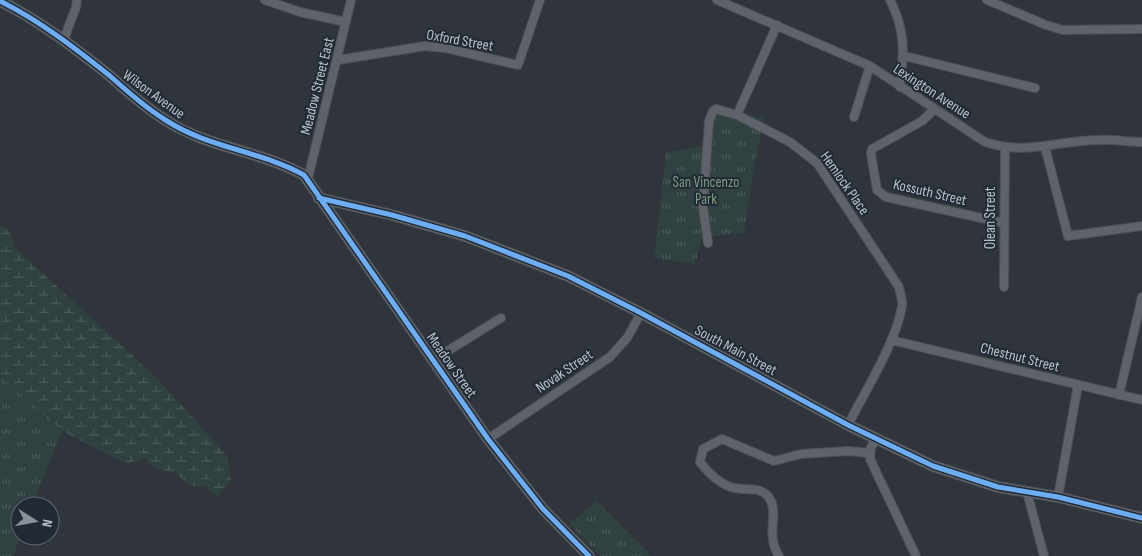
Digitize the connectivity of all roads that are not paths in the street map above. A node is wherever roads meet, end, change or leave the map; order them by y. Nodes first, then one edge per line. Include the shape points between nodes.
1 (77, 0) edge
2 (265, 0) edge
3 (351, 0) edge
4 (540, 0) edge
5 (717, 0) edge
6 (890, 0) edge
7 (987, 0) edge
8 (0, 2) edge
9 (346, 22) junction
10 (777, 25) junction
11 (1142, 29) edge
12 (64, 40) junction
13 (904, 56) junction
14 (338, 60) junction
15 (870, 66) junction
16 (900, 87) junction
17 (1035, 88) dead end
18 (934, 110) junction
19 (737, 116) junction
20 (854, 117) dead end
21 (1142, 142) edge
22 (1045, 147) junction
23 (1004, 149) junction
24 (308, 178) junction
25 (319, 198) junction
26 (1004, 223) junction
27 (1142, 226) edge
28 (708, 243) dead end
29 (1004, 287) dead end
30 (1142, 297) edge
31 (641, 313) junction
32 (501, 318) dead end
33 (891, 340) junction
34 (434, 360) junction
35 (1078, 385) junction
36 (1118, 395) junction
37 (1142, 400) edge
38 (848, 425) junction
39 (488, 439) junction
40 (876, 440) junction
41 (869, 453) junction
42 (1026, 492) junction
43 (1058, 498) junction
44 (1142, 518) edge
45 (589, 556) edge
46 (779, 556) edge
47 (916, 556) edge
48 (1044, 556) edge

1 - 12 street
2 - 9 street
3 - 9 street, Meadow Street East
4 - 14 street, Oxford Street via 518,65 426,46
5 - 10 street, Lexington Avenue
6 - 13 street via 902,26
7 - 11 street via 1063,30
8 - 12 main road, Wilson Avenue
9 - 14 street, Meadow Street East
10 - 15 street, Lexington Avenue
10 - 19 street
12 - 24 main road, Wilson Avenue via 178,128 289,167
13 - 16 street
13 - 17 street
14 - 24 street, Meadow Street East
15 - 16 street, Lexington Avenue
15 - 20 street
16 - 18 street, Lexington Avenue
18 - 23 street, Lexington Avenue via 985,142
18 - 26 street, Kossuth Street via 922,122 872,149 877,190 886,197
19 - 28 street, Hemlock Place via 716,109 710,115 703,207
19 - 33 street, Hemlock Place via 790,142 817,163 899,287 902,306
21 - 22 street, Lexington Avenue via 1100,140
22 - 23 street, Lexington Avenue
22 - 27 street via 1068,236
23 - 26 street, Olean Street
24 - 25 main road, Meadow Street
25 - 31 main road, South Main Street via 392,215 500,248 568,276
25 - 34 main road, Meadow Street
26 - 29 street, Olean Street
30 - 36 street
31 - 38 main road, South Main Street
31 - 39 street, Novak Street via 627,338 610,357
32 - 34 street
33 - 35 street, Chestnut Street
33 - 38 street
34 - 39 main road, Meadow Street
35 - 36 street, Chestnut Street
35 - 43 street
36 - 37 street, Chestnut Street
38 - 40 main road, South Main Street
39 - 45 main road, Meadow Street via 543,509
40 - 41 street
40 - 42 main road, South Main Street via 956,474
41 - 46 street via 801,454 774,461 722,439 703,449 700,462 723,483 762,492 768,497 774,512 773,546
41 - 47 street via 874,470
42 - 43 main road, South Main Street
42 - 48 street
43 - 44 main road, South Main Street

